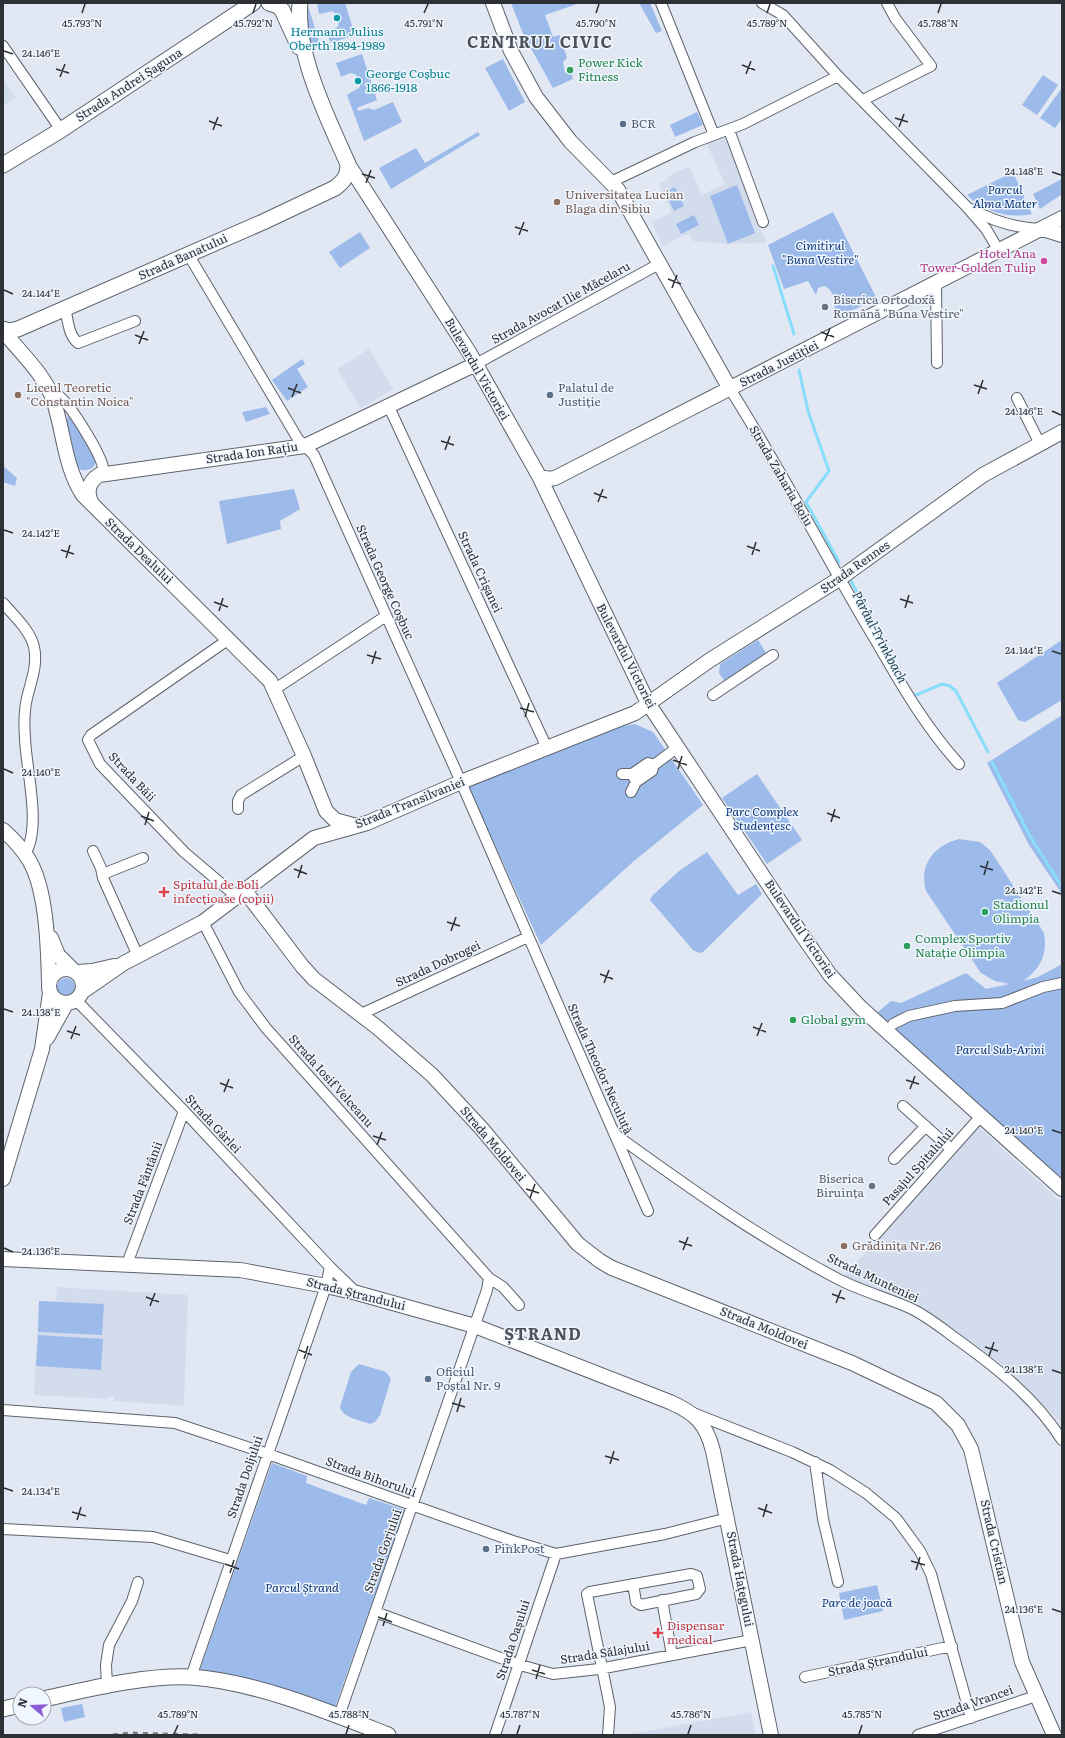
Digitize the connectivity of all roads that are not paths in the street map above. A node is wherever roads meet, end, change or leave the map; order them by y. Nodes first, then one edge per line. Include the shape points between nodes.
1 (268, 3) edge
2 (300, 3) edge
3 (661, 3) edge
4 (762, 3) edge
5 (887, 3) edge
6 (252, 4) edge
7 (493, 4) edge
8 (3, 46) edge
9 (308, 68) junction
10 (838, 76) junction
11 (863, 100) junction
12 (61, 130) junction
13 (729, 130) junction
14 (714, 135) junction
15 (3, 164) edge
16 (348, 164) junction
17 (611, 182) junction
18 (966, 206) junction
19 (1061, 221) edge
20 (763, 222) dead end
21 (1043, 229) junction
22 (1062, 235) edge
23 (1000, 251) junction
24 (188, 254) junction
25 (659, 264) junction
26 (936, 284) junction
27 (65, 308) junction
28 (135, 321) dead end
29 (3, 330) edge
30 (937, 363) dead end
31 (476, 364) junction
32 (48, 388) junction
33 (730, 389) junction
34 (1017, 398) dead end
35 (389, 407) junction
36 (1062, 432) edge
37 (1040, 444) junction
38 (305, 446) junction
39 (100, 475) junction
40 (539, 476) junction
41 (97, 510) junction
42 (839, 579) junction
43 (3, 603) edge
44 (386, 616) junction
45 (229, 639) junction
46 (773, 655) dead end
47 (275, 689) junction
48 (713, 694) dead end
49 (648, 703) junction
50 (678, 747) junction
51 (547, 748) junction
52 (304, 756) junction
53 (959, 764) dead end
54 (461, 782) junction
55 (631, 792) dead end
56 (238, 809) dead end
57 (326, 811) junction
58 (358, 826) junction
59 (307, 842) junction
60 (9, 843) edge
61 (93, 851) dead end
62 (143, 858) dead end
63 (103, 874) junction
64 (241, 894) junction
65 (203, 922) junction
66 (46, 927) junction
67 (528, 937) junction
68 (138, 956) junction
69 (124, 963) junction
70 (74, 971) junction
71 (1062, 982) edge
72 (49, 987) junction
73 (75, 999) junction
74 (359, 1015) junction
75 (893, 1024) dead end
76 (42, 1049) junction
77 (903, 1106) dead end
78 (184, 1111) junction
79 (981, 1116) junction
80 (926, 1126) junction
81 (616, 1135) junction
82 (951, 1149) junction
83 (894, 1159) dead end
84 (3, 1178) edge
85 (1062, 1189) edge
86 (648, 1211) dead end
87 (875, 1235) dead end
88 (3, 1259) edge
89 (127, 1264) junction
90 (330, 1267) junction
91 (489, 1278) junction
92 (326, 1286) junction
93 (357, 1293) junction
94 (519, 1305) dead end
95 (475, 1326) junction
96 (936, 1403) joint
97 (3, 1410) edge
98 (691, 1412) junction
99 (702, 1424) joint
100 (1062, 1440) edge
101 (267, 1454) junction
102 (815, 1462) junction
103 (413, 1506) junction
104 (728, 1518) junction
105 (3, 1529) edge
106 (556, 1554) junction
107 (230, 1560) junction
108 (138, 1582) dead end
109 (838, 1582) dead end
110 (633, 1584) junction
111 (662, 1600) junction
112 (375, 1612) junction
113 (752, 1640) junction
114 (952, 1646) junction
115 (672, 1655) junction
116 (520, 1665) junction
117 (603, 1669) junction
118 (191, 1677) junction
119 (805, 1677) dead end
120 (107, 1686) junction
121 (1036, 1696) junction
122 (52, 1697) edge
123 (339, 1716) junction
124 (971, 1718) junction
125 (922, 1734) edge
126 (388, 1735) edge
127 (495, 1735) edge
128 (608, 1735) edge
129 (771, 1735) edge
130 (1054, 1735) edge

1 - 6 main road, Bulevardul Victoriei
1 - 9 main road, Bulevardul Victoriei via 282,10
2 - 9 main road, Bulevardul Victoriei
3 - 14 street
4 - 10 street via 783,15
5 - 11 street via 895,18 931,66
6 - 12 main road, Strada Andrei Șaguna
7 - 17 street, Strada Zaharia Boiu via 511,51 536,97 566,136
8 - 12 street
9 - 16 main road, Bulevardul Victoriei
10 - 11 street
10 - 13 street
11 - 18 street
12 - 15 main road, Strada Andrei Șaguna
13 - 14 street
13 - 20 street
14 - 17 street
16 - 24 main road, Strada Banatului via 346,176 335,188
16 - 31 street, Bulevardul Victoriei
17 - 25 street, Strada Zaharia Boiu via 621,195
18 - 21 street via 1012,226
18 - 23 street via 986,229
19 - 21 street, Strada Justiției
21 - 22 street
21 - 23 street, Strada Justiției
23 - 26 street, Strada Justiției
24 - 27 main road, Strada Banatului
24 - 38 street, Strada George Coșbuc via 298,439
25 - 31 street, Strada Avocat Ilie Măcelaru
25 - 33 street, Strada Zaharia Boiu
26 - 30 street
26 - 33 street, Strada Justiției
27 - 28 street via 71,332 78,343
27 - 29 main road, Strada Banatului via 18,329
29 - 32 street, Strada Dealului
31 - 35 street, Strada Ion Rațiu
31 - 40 street, Bulevardul Victoriei
32 - 39 street via 71,409 99,457 103,469
32 - 41 street, Strada Dealului via 73,477 83,495
33 - 40 street, Strada Justiției via 555,478
33 - 42 street, Strada Zaharia Boiu via 799,502
34 - 37 street
35 - 38 street, Strada Ion Rațiu
35 - 51 street, Strada Crișanei
36 - 37 street, Strada Rennes
37 - 42 street, Strada Rennes via 983,475
38 - 39 street, Strada Ion Rațiu
38 - 44 street, Strada George Coșbuc via 314,455
39 - 41 street via 91,482 88,493
40 - 49 street, Bulevardul Victoriei
41 - 45 street, Strada Dealului
42 - 49 street, Strada Rennes via 710,660
42 - 53 street, Strada Zaharia Boiu via 917,712
43 - 60 street via 28,632 35,655 34,673 25,714 32,840
44 - 47 street
44 - 54 street, Strada George Coșbuc
45 - 47 street, Strada Dealului
45 - 64 street, Strada Băii via 91,735 88,740 100,764 184,852
46 - 48 street
47 - 52 street, Strada Dealului
49 - 50 street, Bulevardul Victoriei
49 - 51 street, Strada Transilvaniei via 635,713
50 - 55 street via 654,765 652,771 630,777
50 - 79 street, Bulevardul Victoriei via 830,975 861,1008
51 - 54 street, Strada Transilvaniei
52 - 56 street via 241,795
52 - 57 street, Strada Dealului
54 - 58 street, Strada Transilvaniei
54 - 67 street, Strada George Coșbuc
57 - 58 street via 335,820
57 - 59 street
58 - 59 street, Strada Transilvaniei via 328,833
59 - 64 street, Strada Transilvaniei
60 - 66 street via 30,861 37,879
61 - 63 street
62 - 63 street
63 - 68 street
64 - 65 street, Strada Transilvaniei
64 - 74 street, Strada Moldovei via 310,975
65 - 68 street, Strada Transilvaniei
65 - 91 street, Strada Iosif Velceanu via 239,992 258,1018
66 - 70 street via 58,955
66 - 72 street
67 - 74 street, Strada Dobrogei
67 - 81 street, Strada Theodor Neculuță
68 - 69 street, Strada Transilvaniei
69 - 70 street, Strada Transilvaniei via 92,971
69 - 73 street, Strada Transilvaniei
70 - 72 street via 66,968 55,972
70 - 73 street via 83,981
71 - 75 street via 1002,1003 955,1006 909,1016
72 - 73 street via 56,1001
72 - 76 street
73 - 76 street
73 - 78 street, Strada Gârlei
74 - 96 street, Strada Moldovei via 409,1054 442,1086 588,1253 612,1268 852,1363
76 - 84 street
77 - 80 street
78 - 89 street, Strada Fântânii
78 - 90 street, Strada Gârlei
79 - 82 street, Pasajul Spitalului
79 - 85 street, Bulevardul Victoriei
80 - 82 street
80 - 83 street
81 - 86 street, Strada Theodor Neculuță
81 - 100 street, Strada Munteniei via 683,1183 782,1246 841,1280 931,1320 985,1359 1039,1408
82 - 87 street, Pasajul Spitalului
88 - 89 street, Strada Ștrandului
89 - 92 street, Strada Ștrandului via 240,1270
90 - 92 street
90 - 93 street, Strada Gârlei
91 - 94 street, Strada Iosif Velceanu via 503,1287
91 - 95 street
92 - 93 street, Strada Ștrandului
92 - 101 street, Strada Doljului
93 - 95 street, Strada Ștrandului
95 - 98 street, Strada Ștrandului
95 - 103 street, Strada Gorjului
96 - 121 street, Strada Cristian via 958,1425 971,1449 1022,1662
97 - 101 street, Strada Bihorului via 175,1423
98 - 99 street, Strada Ștrandului
98 - 102 street, Strada Ștrandului
99 - 104 street, Strada Hațegului via 711,1445
101 - 103 street, Strada Bihorului
101 - 107 street, Strada Doljului
102 - 109 street via 823,1519
102 - 114 street, Strada Ștrandului via 866,1493 883,1506 906,1530 926,1560
103 - 106 street, Strada Bihorului
103 - 112 street, Strada Gorjului
104 - 106 street, Strada Bihorului via 665,1534
104 - 113 street, Strada Hațegului
105 - 107 street via 153,1537
106 - 116 street, Strada Oașului
107 - 118 street, Strada Doljului
108 - 120 street via 132,1600 109,1645
110 - 111 street via 638,1604
110 - 111 street via 691,1574 697,1576 700,1589 696,1594
110 - 117 street via 587,1594
111 - 115 street
112 - 116 street, Strada Sălajului
112 - 123 street, Strada Gorjului
113 - 115 street, Strada Sălajului
113 - 129 street, Strada Hațegului
114 - 119 street, Strada Ștrandului
114 - 124 street, Strada Ștrandului
115 - 117 street, Strada Sălajului
116 - 117 street, Strada Sălajului via 553,1674
116 - 127 street, Strada Oașului
117 - 128 street via 610,1707
118 - 120 main road
118 - 123 main road via 272,1694
120 - 122 main road
121 - 124 street, Strada Vrancei
121 - 130 street, Strada Cristian
123 - 126 main road
124 - 125 street, Strada Vrancei

